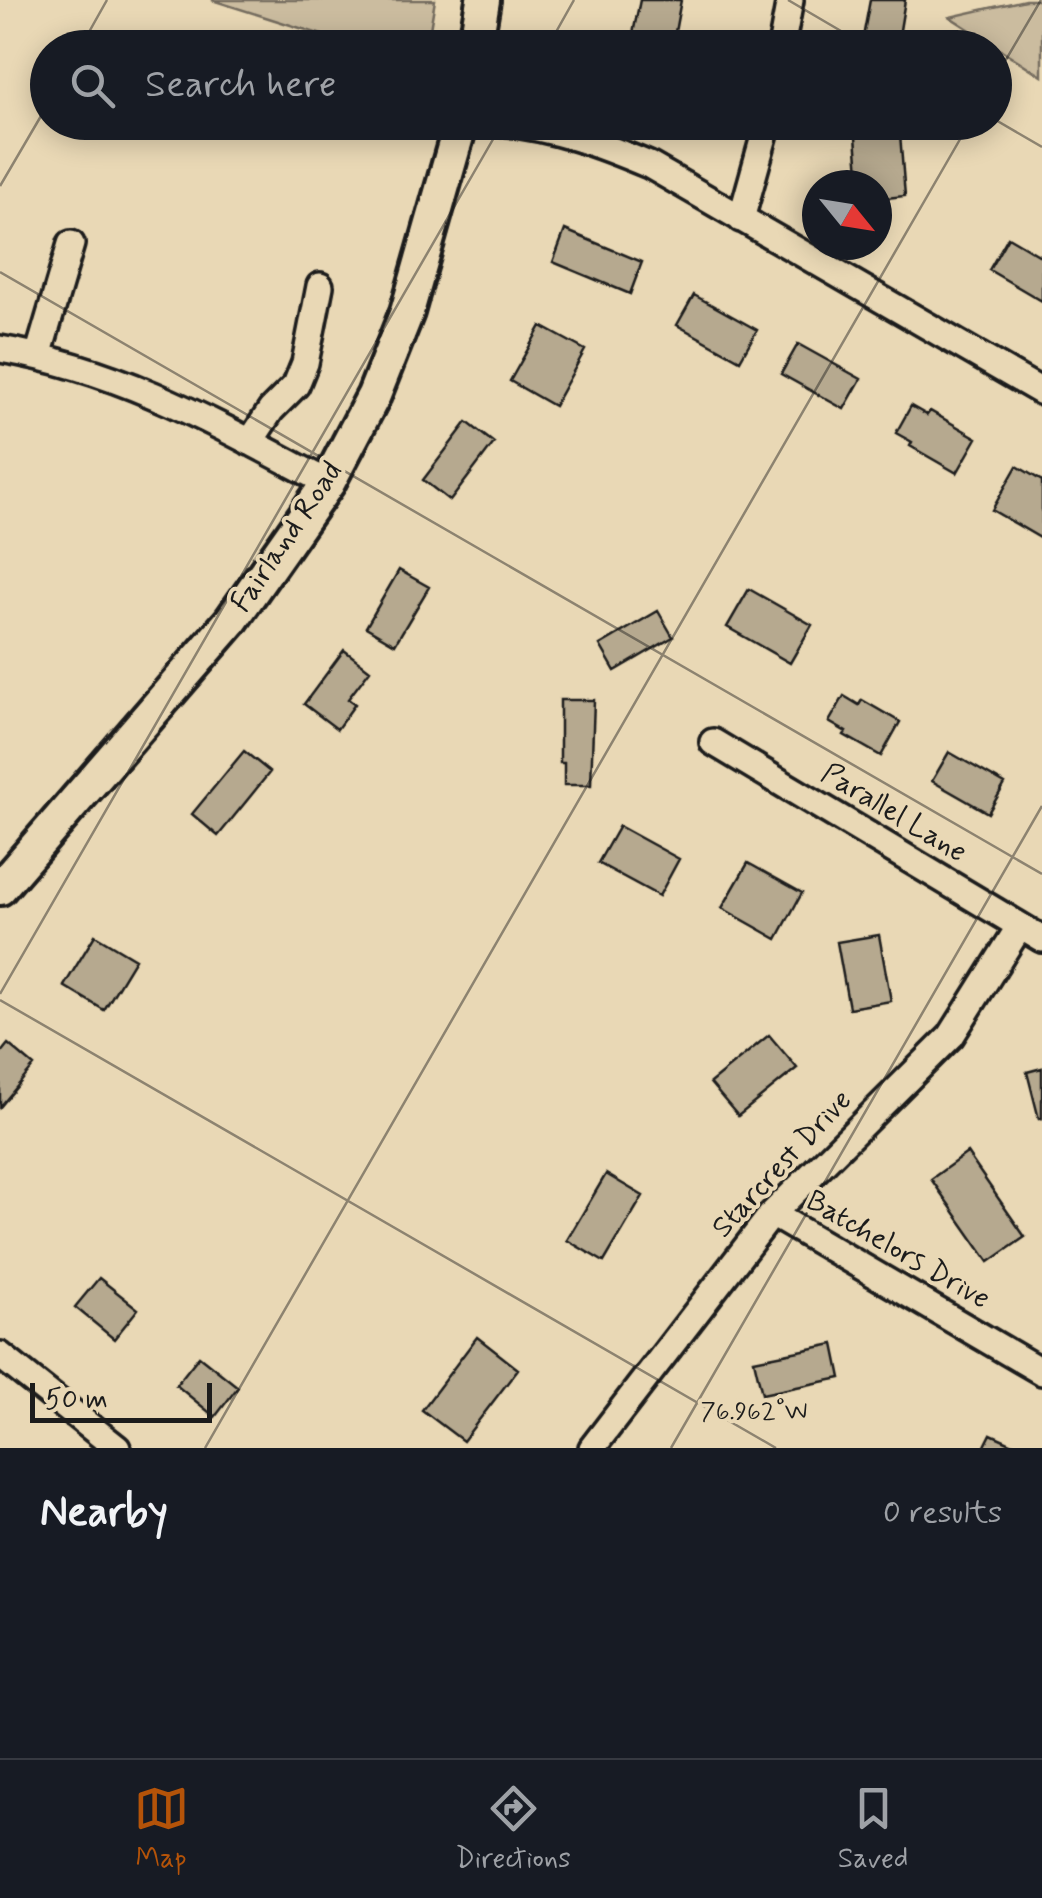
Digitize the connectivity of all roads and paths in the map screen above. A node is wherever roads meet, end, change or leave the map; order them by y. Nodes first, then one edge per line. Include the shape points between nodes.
1 (483, 0) edge
2 (790, 0) edge
3 (478, 30) edge
4 (784, 30) edge
5 (456, 140) edge
6 (592, 140) edge
7 (763, 140) edge
8 (741, 219) junction
9 (71, 244) dead end
10 (320, 286) dead end
11 (0, 350) edge
12 (38, 356) junction
13 (1042, 392) edge
14 (250, 442) junction
15 (328, 483) junction
16 (713, 742) dead end
17 (0, 888) edge
18 (1031, 932) edge
19 (772, 1214) junction
20 (0, 1355) edge
21 (1042, 1372) edge
22 (116, 1448) edge
23 (592, 1448) edge

1 - 3 main road
2 - 4 street
5 - 15 main road, Fairland Road via 408,312
6 - 8 street
7 - 8 street
8 - 13 street
9 - 12 street
10 - 14 street via 296,385
11 - 12 street
12 - 14 street via 109,376
14 - 15 street
15 - 17 main road, Fairland Road via 231,621
16 - 18 street, Parallel Lane
18 - 19 street, Starcrest Drive via 951,1036
19 - 21 street, Batchelors Drive
19 - 23 street, Starcrest Drive
20 - 22 street

